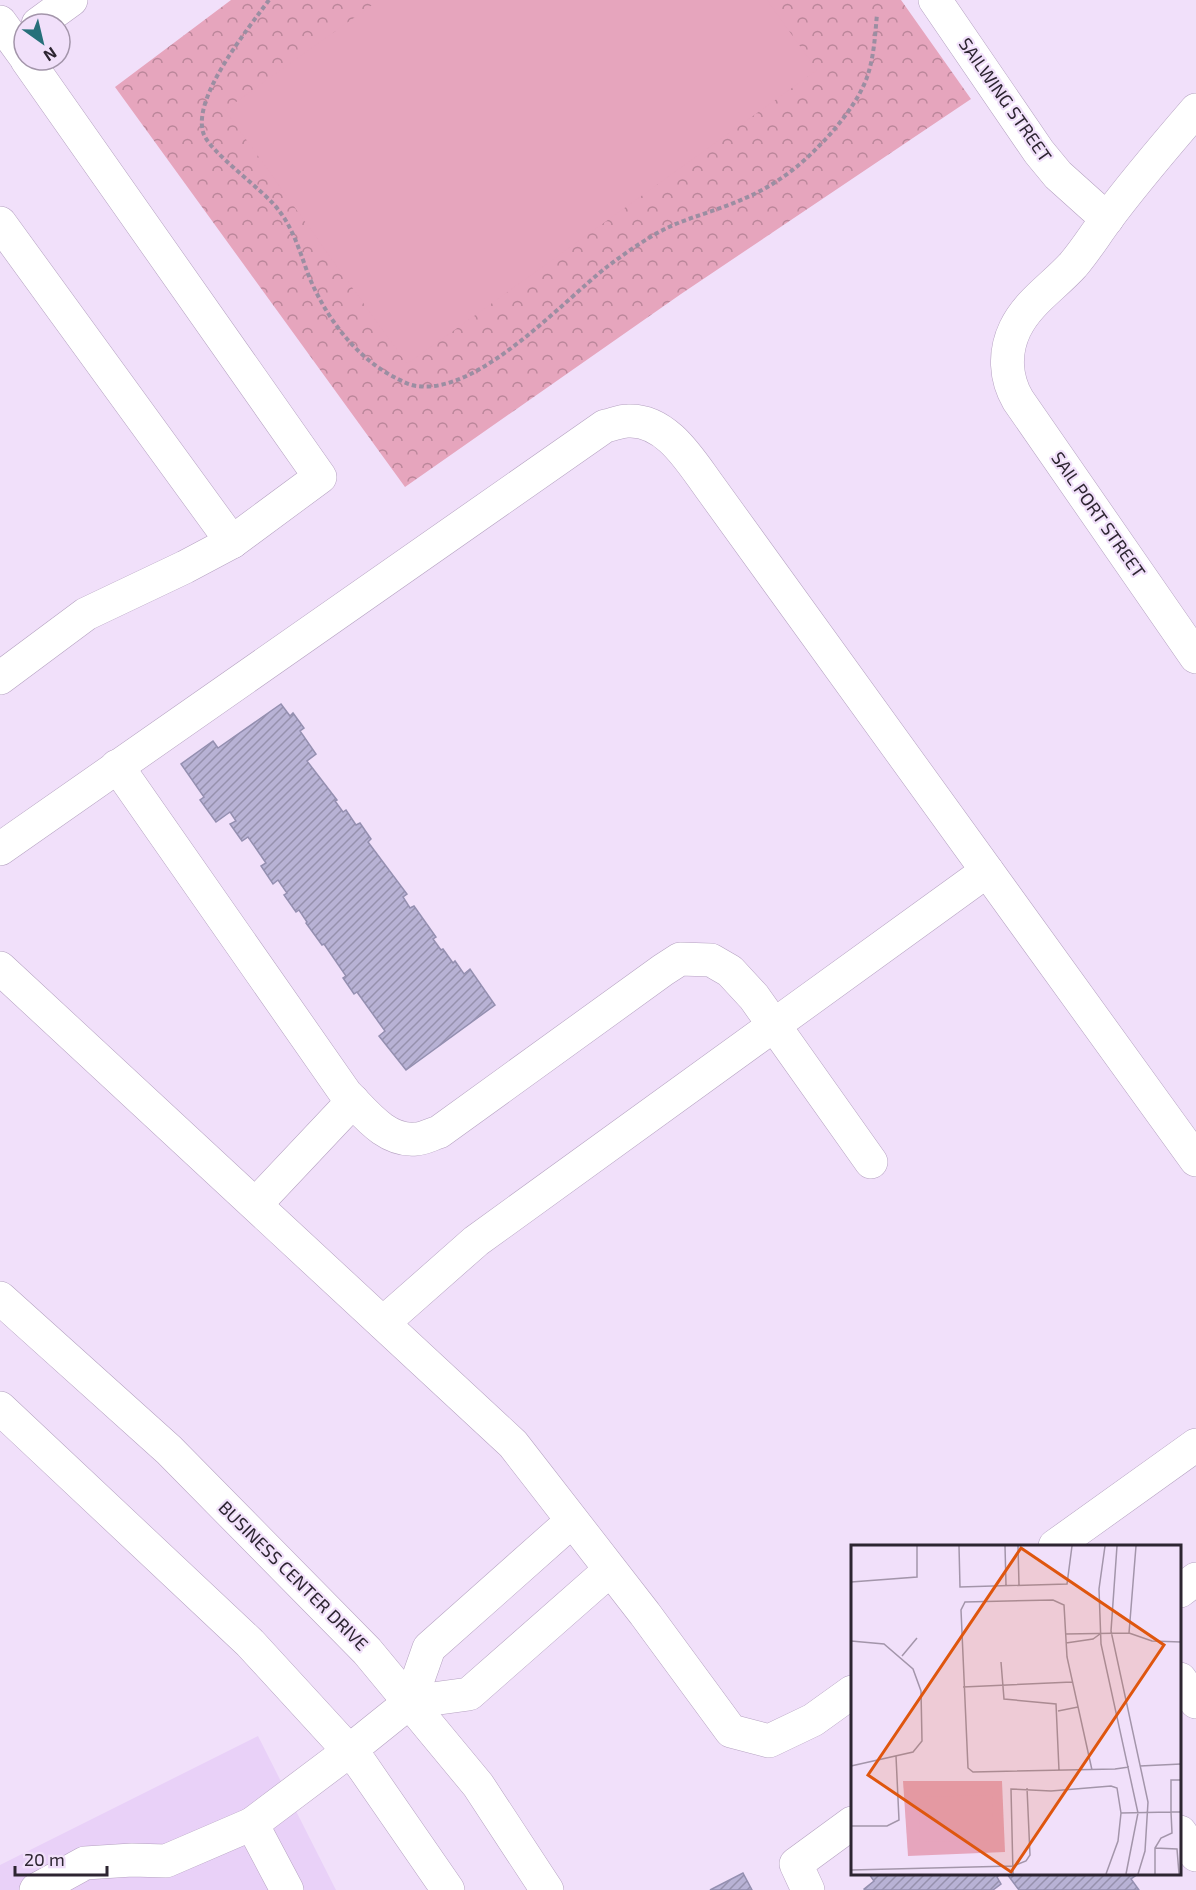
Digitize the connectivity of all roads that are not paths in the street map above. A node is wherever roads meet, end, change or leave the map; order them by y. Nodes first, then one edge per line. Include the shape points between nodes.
1 (71, 0) edge
2 (935, 0) edge
3 (56, 12) edge
4 (38, 72) edge
5 (1196, 110) edge
6 (1107, 219) junction
7 (0, 223) edge
8 (232, 542) junction
9 (1196, 657) edge
10 (0, 678) edge
11 (117, 766) junction
12 (0, 849) edge
13 (987, 871) junction
14 (0, 968) edge
15 (774, 1025) junction
16 (353, 1101) junction
17 (1196, 1160) edge
18 (871, 1162) dead end
19 (256, 1204) junction
20 (0, 1298) edge
21 (383, 1323) junction
22 (0, 1408) edge
23 (1196, 1445) edge
24 (573, 1521) junction
25 (1056, 1545) edge
26 (610, 1570) junction
27 (1196, 1579) edge
28 (1181, 1590) edge
29 (1181, 1682) edge
30 (851, 1693) edge
31 (410, 1702) junction
32 (1196, 1702) edge
33 (349, 1752) junction
34 (252, 1824) junction
35 (851, 1824) edge
36 (1181, 1835) edge
37 (1196, 1855) edge
38 (36, 1890) edge
39 (287, 1890) edge
40 (448, 1890) edge
41 (547, 1890) edge
42 (808, 1890) edge

1 - 3 street
2 - 6 street, SAILWING STREET via 1039,152 1058,175
4 - 8 street via 320,477
5 - 6 street
6 - 9 street, SAIL PORT STREET via 1073,265 1028,306 1014,330 1007,370 1010,387
7 - 8 street
8 - 10 street via 86,614
11 - 12 street
11 - 13 street via 605,426 628,421 649,424 677,443
11 - 16 street
13 - 15 street
13 - 17 street
14 - 19 street
15 - 16 street via 730,971 711,960 680,959 439,1132 416,1139 392,1136
15 - 18 street
15 - 21 street via 476,1241
16 - 19 street
19 - 21 street
20 - 31 street, BUSINESS CENTER DRIVE via 169,1450 368,1651
21 - 24 street via 513,1444
22 - 33 street via 250,1642
23 - 25 street
24 - 26 street
24 - 31 street via 429,1648
26 - 30 street via 731,1731 769,1741 813,1720
26 - 31 street via 470,1694
27 - 28 street
29 - 32 street
31 - 33 street
31 - 41 street, BUSINESS CENTER DRIVE via 478,1785
33 - 34 street
33 - 40 street
34 - 38 street via 166,1862 85,1863
34 - 39 street
35 - 42 street via 796,1864
36 - 37 street

